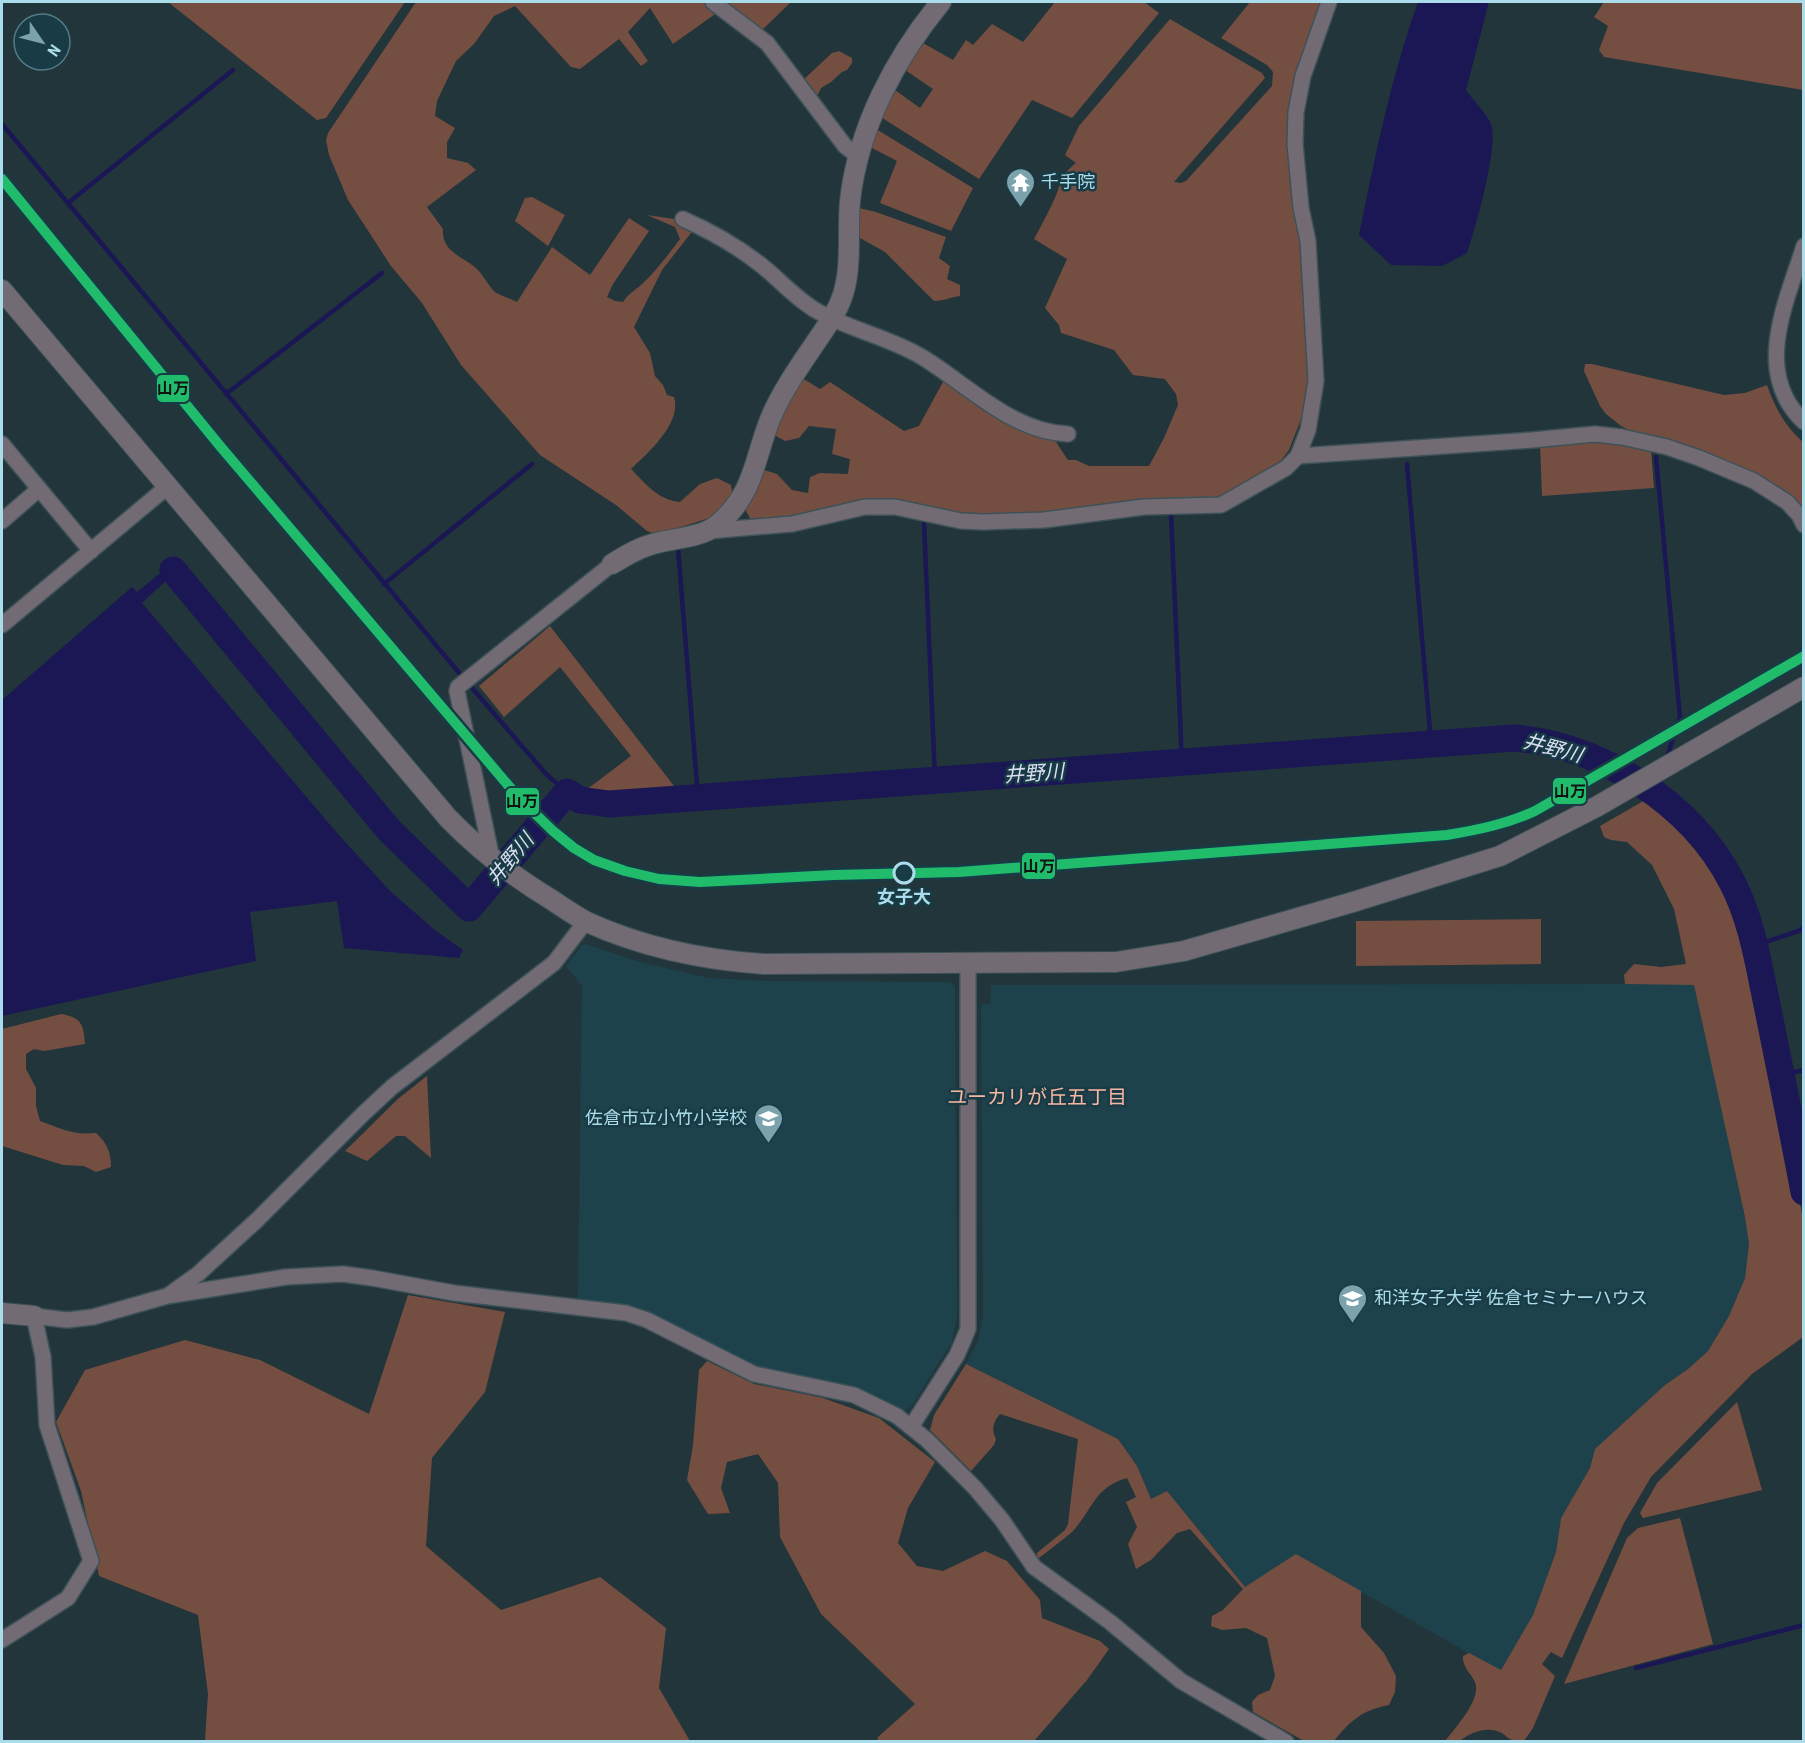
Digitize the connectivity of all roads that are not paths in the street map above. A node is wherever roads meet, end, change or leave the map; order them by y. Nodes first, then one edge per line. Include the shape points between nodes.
1 (713, 2) edge
2 (941, 2) edge
3 (1329, 2) edge
4 (858, 156) junction
5 (683, 219) dead end
6 (1803, 246) edge
7 (2, 290) edge
8 (832, 319) junction
9 (1803, 422) edge
10 (1068, 434) dead end
11 (2, 444) edge
12 (1298, 456) junction
13 (167, 487) junction
14 (39, 489) junction
15 (2, 521) edge
16 (1803, 525) edge
17 (708, 531) junction
18 (91, 551) junction
19 (612, 564) joint
20 (2, 625) edge
21 (1803, 687) edge
22 (492, 859) junction
23 (586, 921) junction
24 (968, 964) junction
25 (167, 1296) junction
26 (2, 1313) edge
27 (34, 1316) junction
28 (911, 1427) junction
29 (2, 1640) edge
30 (1286, 1742) edge

1 - 4 street via 767,43 845,146
2 - 4 street via 882,94
3 - 12 street via 1303,76 1296,112 1297,179 1308,241 1316,381 1308,430
4 - 8 street via 850,201 847,278
5 - 8 street via 723,239 816,311
6 - 9 street via 1775,356 1782,389
7 - 13 street
8 - 10 street via 920,356 1020,421 1040,430
8 - 17 street via 789,382 771,417 749,487 726,517
11 - 14 street
12 - 16 street via 1595,434 1622,437 1700,458 1754,481 1787,502
12 - 17 street via 1286,468 1221,505 1144,507 1044,520 983,522 895,507 864,507 792,524
13 - 18 street
13 - 22 street via 448,818
14 - 15 street
14 - 18 street
17 - 19 street via 651,544
18 - 20 street
19 - 22 street via 458,687
21 - 24 street via 1596,807 1500,856 1184,951 1116,962
22 - 23 street
23 - 24 street via 671,950 737,962
23 - 25 street via 545,971 392,1087 257,1220 198,1274
24 - 28 street via 968,1329 957,1355
25 - 27 street via 93,1317 67,1320
25 - 28 street via 286,1276 343,1274 454,1293 626,1313 754,1374 854,1395
26 - 27 street
27 - 29 street via 43,1357 47,1425 91,1561 68,1598
28 - 30 street via 975,1488 1034,1567 1110,1622 1180,1681

